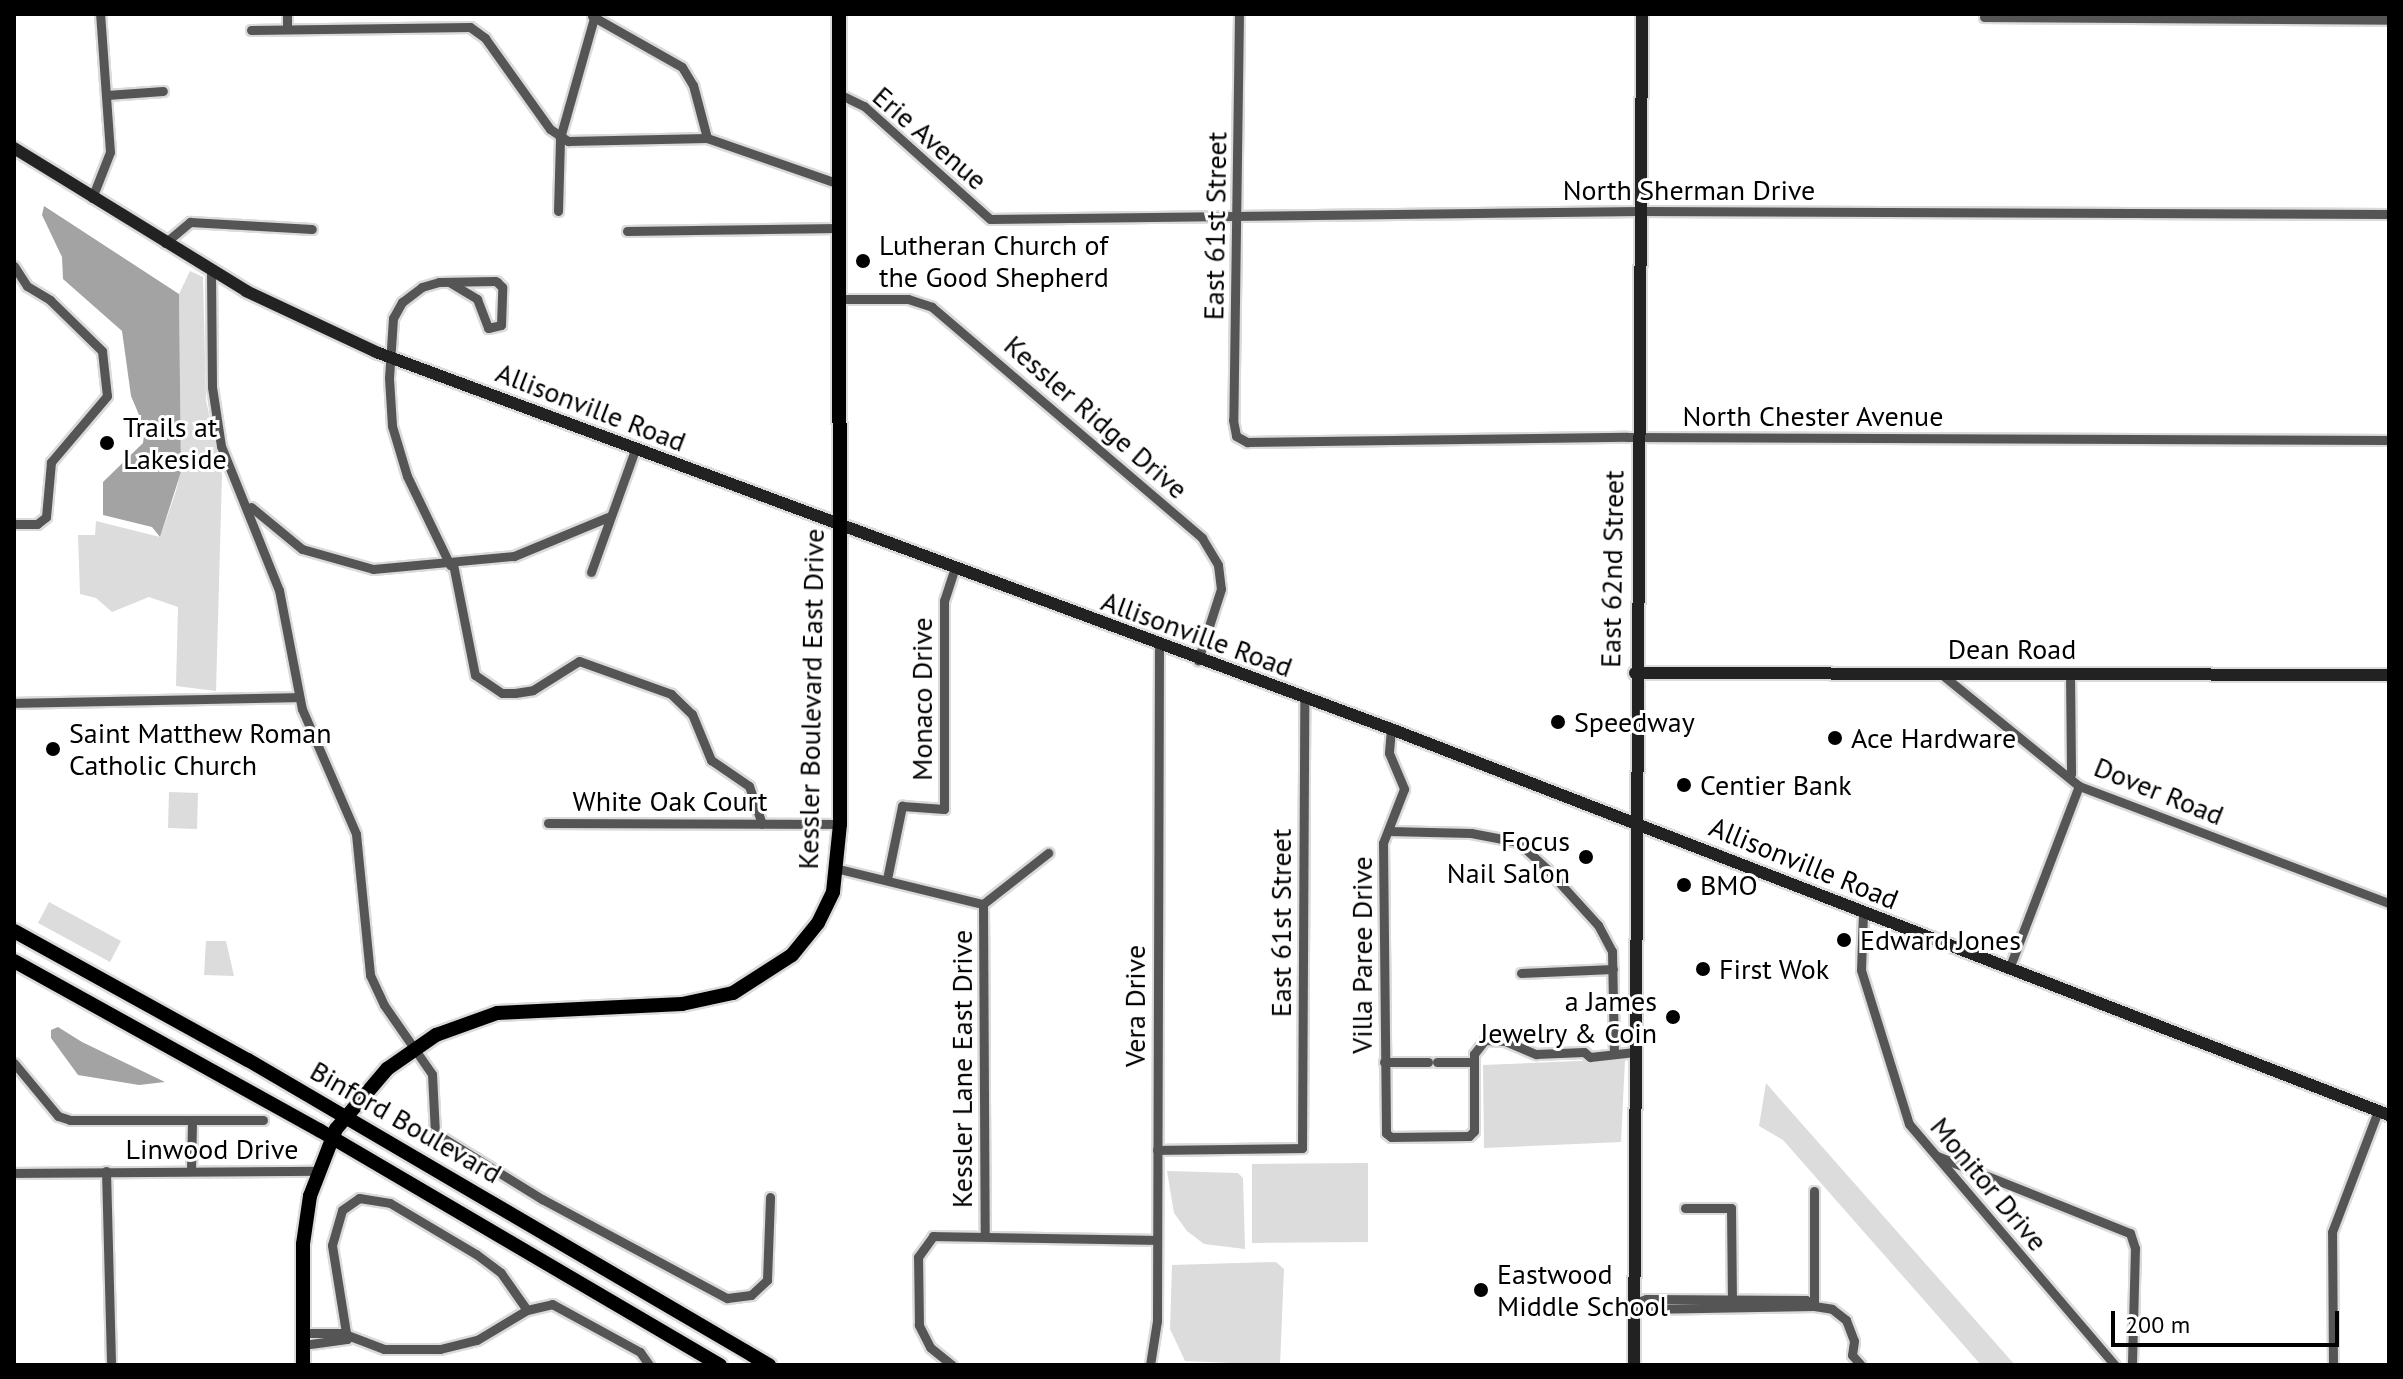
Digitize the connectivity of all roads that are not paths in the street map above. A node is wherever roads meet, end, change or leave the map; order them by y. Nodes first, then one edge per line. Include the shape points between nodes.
1 (100, 14) edge
2 (287, 14) edge
3 (839, 14) edge
4 (1239, 14) edge
5 (1642, 14) edge
6 (592, 16) edge
7 (1984, 17) dead end
8 (2389, 20) edge
9 (287, 29) junction
10 (251, 30) dead end
11 (163, 91) dead end
12 (839, 94) junction
13 (107, 95) junction
14 (560, 138) junction
15 (707, 138) junction
16 (14, 148) edge
17 (839, 184) junction
18 (92, 198) junction
19 (558, 211) dead end
20 (1640, 211) junction
21 (2389, 214) edge
22 (1237, 217) junction
23 (990, 219) joint
24 (839, 228) junction
25 (312, 229) dead end
26 (627, 231) dead end
27 (165, 243) junction
28 (14, 266) edge
29 (211, 272) junction
30 (449, 282) junction
31 (839, 299) junction
32 (389, 357) junction
33 (1238, 438) joint
34 (1637, 438) junction
35 (2389, 440) edge
36 (635, 450) junction
37 (247, 501) junction
38 (608, 517) junction
39 (14, 524) edge
40 (840, 527) junction
41 (452, 564) junction
42 (954, 570) junction
43 (591, 572) dead end
44 (1159, 646) junction
45 (1198, 660) junction
46 (1635, 673) junction
47 (1940, 673) junction
48 (2070, 673) junction
49 (2389, 675) edge
50 (299, 697) junction
51 (1304, 698) junction
52 (14, 703) edge
53 (1391, 729) junction
54 (2071, 774) junction
55 (2079, 786) junction
56 (1636, 822) junction
57 (548, 823) dead end
58 (762, 824) junction
59 (840, 824) junction
60 (1388, 831) junction
61 (1048, 853) dead end
62 (839, 869) junction
63 (887, 879) junction
64 (2389, 903) edge
65 (983, 904) junction
66 (1863, 913) junction
67 (14, 931) edge
68 (14, 961) edge
69 (1613, 969) junction
70 (2009, 969) junction
71 (1521, 973) dead end
72 (416, 1047) junction
73 (1614, 1052) junction
74 (1635, 1052) junction
75 (1384, 1062) junction
76 (1474, 1062) junction
77 (14, 1063) edge
78 (2384, 1113) edge
79 (344, 1117) junction
80 (263, 1120) dead end
81 (192, 1121) junction
82 (331, 1138) junction
83 (1157, 1150) junction
84 (1934, 1155) junction
85 (191, 1170) junction
86 (106, 1171) junction
87 (318, 1171) junction
88 (14, 1173) edge
89 (1814, 1191) dead end
90 (770, 1197) dead end
91 (1685, 1208) dead end
92 (985, 1234) junction
93 (1156, 1240) junction
94 (1634, 1303) junction
95 (1732, 1305) junction
96 (1814, 1306) junction
97 (527, 1310) junction
98 (303, 1339) junction
99 (347, 1339) junction
100 (1852, 1360) edge
101 (111, 1365) edge
102 (303, 1365) edge
103 (649, 1365) edge
104 (720, 1365) edge
105 (769, 1365) edge
106 (952, 1365) edge
107 (1150, 1365) edge
108 (1634, 1365) edge
109 (1861, 1365) edge
110 (2115, 1365) edge
111 (2132, 1365) edge
112 (2333, 1365) edge

1 - 13 street
2 - 9 street
3 - 12 main road, Kessler Boulevard East Drive
4 - 22 street, East 61st Street
5 - 20 main road, East 62nd Street
6 - 14 street
6 - 15 street via 682,67 693,85
7 - 8 street
9 - 10 street
9 - 14 street via 472,28
11 - 13 street
12 - 17 main road, Kessler Boulevard East Drive
12 - 23 street, Erie Avenue via 864,106
13 - 18 street via 110,161
14 - 15 street via 577,143
14 - 19 street
15 - 17 street
16 - 18 main road, Allisonville Road
17 - 24 main road, Kessler Boulevard East Drive
18 - 27 main road, Allisonville Road
20 - 21 street, North Sherman Drive
20 - 22 street, North Sherman Drive
20 - 34 main road, East 62nd Street
22 - 23 street, North Sherman Drive
22 - 33 street, East 61st Street via 1233,420
24 - 26 street
24 - 31 main road, Kessler Boulevard East Drive
25 - 27 street via 190,222
27 - 29 main road, Allisonville Road
28 - 39 street via 27,286 50,300 102,351 107,396 51,462 46,517 37,524
29 - 32 main road, Allisonville Road via 300,319
29 - 37 street via 216,423
30 - 30 street via 477,299 488,328 500,327 500,284
30 - 32 street via 422,287 402,302 393,318
31 - 40 main road, Kessler Boulevard East Drive
31 - 45 street, Kessler Ridge Drive via 908,299 932,307 1202,538 1218,565 1221,589
32 - 36 main road, Allisonville Road
32 - 41 street via 392,426 407,476
33 - 34 street, North Chester Avenue via 1259,443
34 - 35 street, North Chester Avenue
34 - 46 main road, East 62nd Street
36 - 38 street
36 - 40 main road, Allisonville Road
37 - 41 street via 284,538 327,560 373,569
37 - 50 street via 282,600
38 - 41 street via 525,553
38 - 43 street
40 - 42 main road, Allisonville Road
40 - 59 main road, Kessler Boulevard East Drive
41 - 58 street via 475,675 502,693 515,693 533,690 579,661 671,694 692,714 711,760 749,786
42 - 44 main road, Allisonville Road
42 - 63 street, Monaco Drive via 944,601 944,809 902,806
44 - 45 main road, Allisonville Road
44 - 83 street, Vera Drive
45 - 51 main road, Allisonville Road
46 - 47 main road, Dean Road
46 - 56 main road, East 62nd Street
47 - 48 main road, Dean Road
47 - 54 street, Dover Road
48 - 49 main road, Dean Road
48 - 54 street
50 - 52 street
50 - 72 street via 356,834 370,975 384,1005
51 - 53 main road, Allisonville Road
51 - 83 street, East 61st Street via 1302,1148
53 - 56 main road, Allisonville Road
53 - 60 street, Villa Paree Drive via 1389,753 1404,789
54 - 55 street, Dover Road
55 - 64 street, Dover Road
55 - 70 street
56 - 66 main road, Allisonville Road
56 - 74 main road, East 62nd Street
57 - 58 street, White Oak Court
58 - 59 street, White Oak Court
59 - 62 main road, Kessler Boulevard East Drive
60 - 69 street via 1471,833 1518,842 1589,915 1612,951
60 - 75 street, Villa Paree Drive via 1383,843
61 - 65 street
62 - 63 street
62 - 72 main road, Kessler Boulevard East Drive via 818,923 797,950 762,979 733,993 682,1004 504,1012 454,1027
63 - 65 street
65 - 92 street, Kessler Lane East Drive
66 - 70 main road, Allisonville Road
66 - 84 street, Monitor Drive via 1863,979 1902,1107
67 - 79 main road, Binford Boulevard
68 - 82 main road, Binford Boulevard
69 - 71 street
69 - 73 street
70 - 78 main road, Allisonville Road
72 - 79 main road, Kessler Boulevard East Drive via 373,1083
72 - 90 street via 433,1077 430,1117 442,1141 720,1296 745,1298 767,1280
73 - 74 street
73 - 76 street via 1590,1057 1584,1052 1536,1054 1505,1041 1485,1040
74 - 94 main road, East 62nd Street
75 - 76 street
75 - 76 street, Villa Paree Drive via 1384,1127 1391,1137 1469,1136 1474,1131
77 - 81 street via 58,1116 70,1120
78 - 112 street via 2332,1232
79 - 82 main road, Kessler Boulevard East Drive
79 - 105 main road, Binford Boulevard
80 - 81 street
81 - 85 street
82 - 87 main road, Kessler Boulevard East Drive
82 - 104 main road, Binford Boulevard
83 - 93 street, Vera Drive
84 - 110 street, Monitor Drive
84 - 111 street via 2130,1233 2135,1248
85 - 86 street, Linwood Drive
85 - 87 street, Linwood Drive
86 - 88 street, Linwood Drive
86 - 101 street
87 - 98 main road, Kessler Boulevard East Drive via 303,1244
89 - 96 street
91 - 95 street via 1731,1208
92 - 93 street
92 - 106 street, Kessler Lane East Drive via 943,1234 927,1240 918,1257 918,1318 927,1345
93 - 107 street, Vera Drive via 1157,1321
94 - 95 street via 1646,1309
94 - 108 main road, East 62nd Street
95 - 96 street
96 - 100 street via 1835,1311 1849,1323
97 - 99 street via 477,1340 450,1348 384,1349
97 - 99 street via 501,1273 390,1203 367,1197 346,1205 332,1245
97 - 103 street via 561,1305 640,1352
98 - 99 street
98 - 102 main road, Kessler Boulevard East Drive
100 - 109 street

